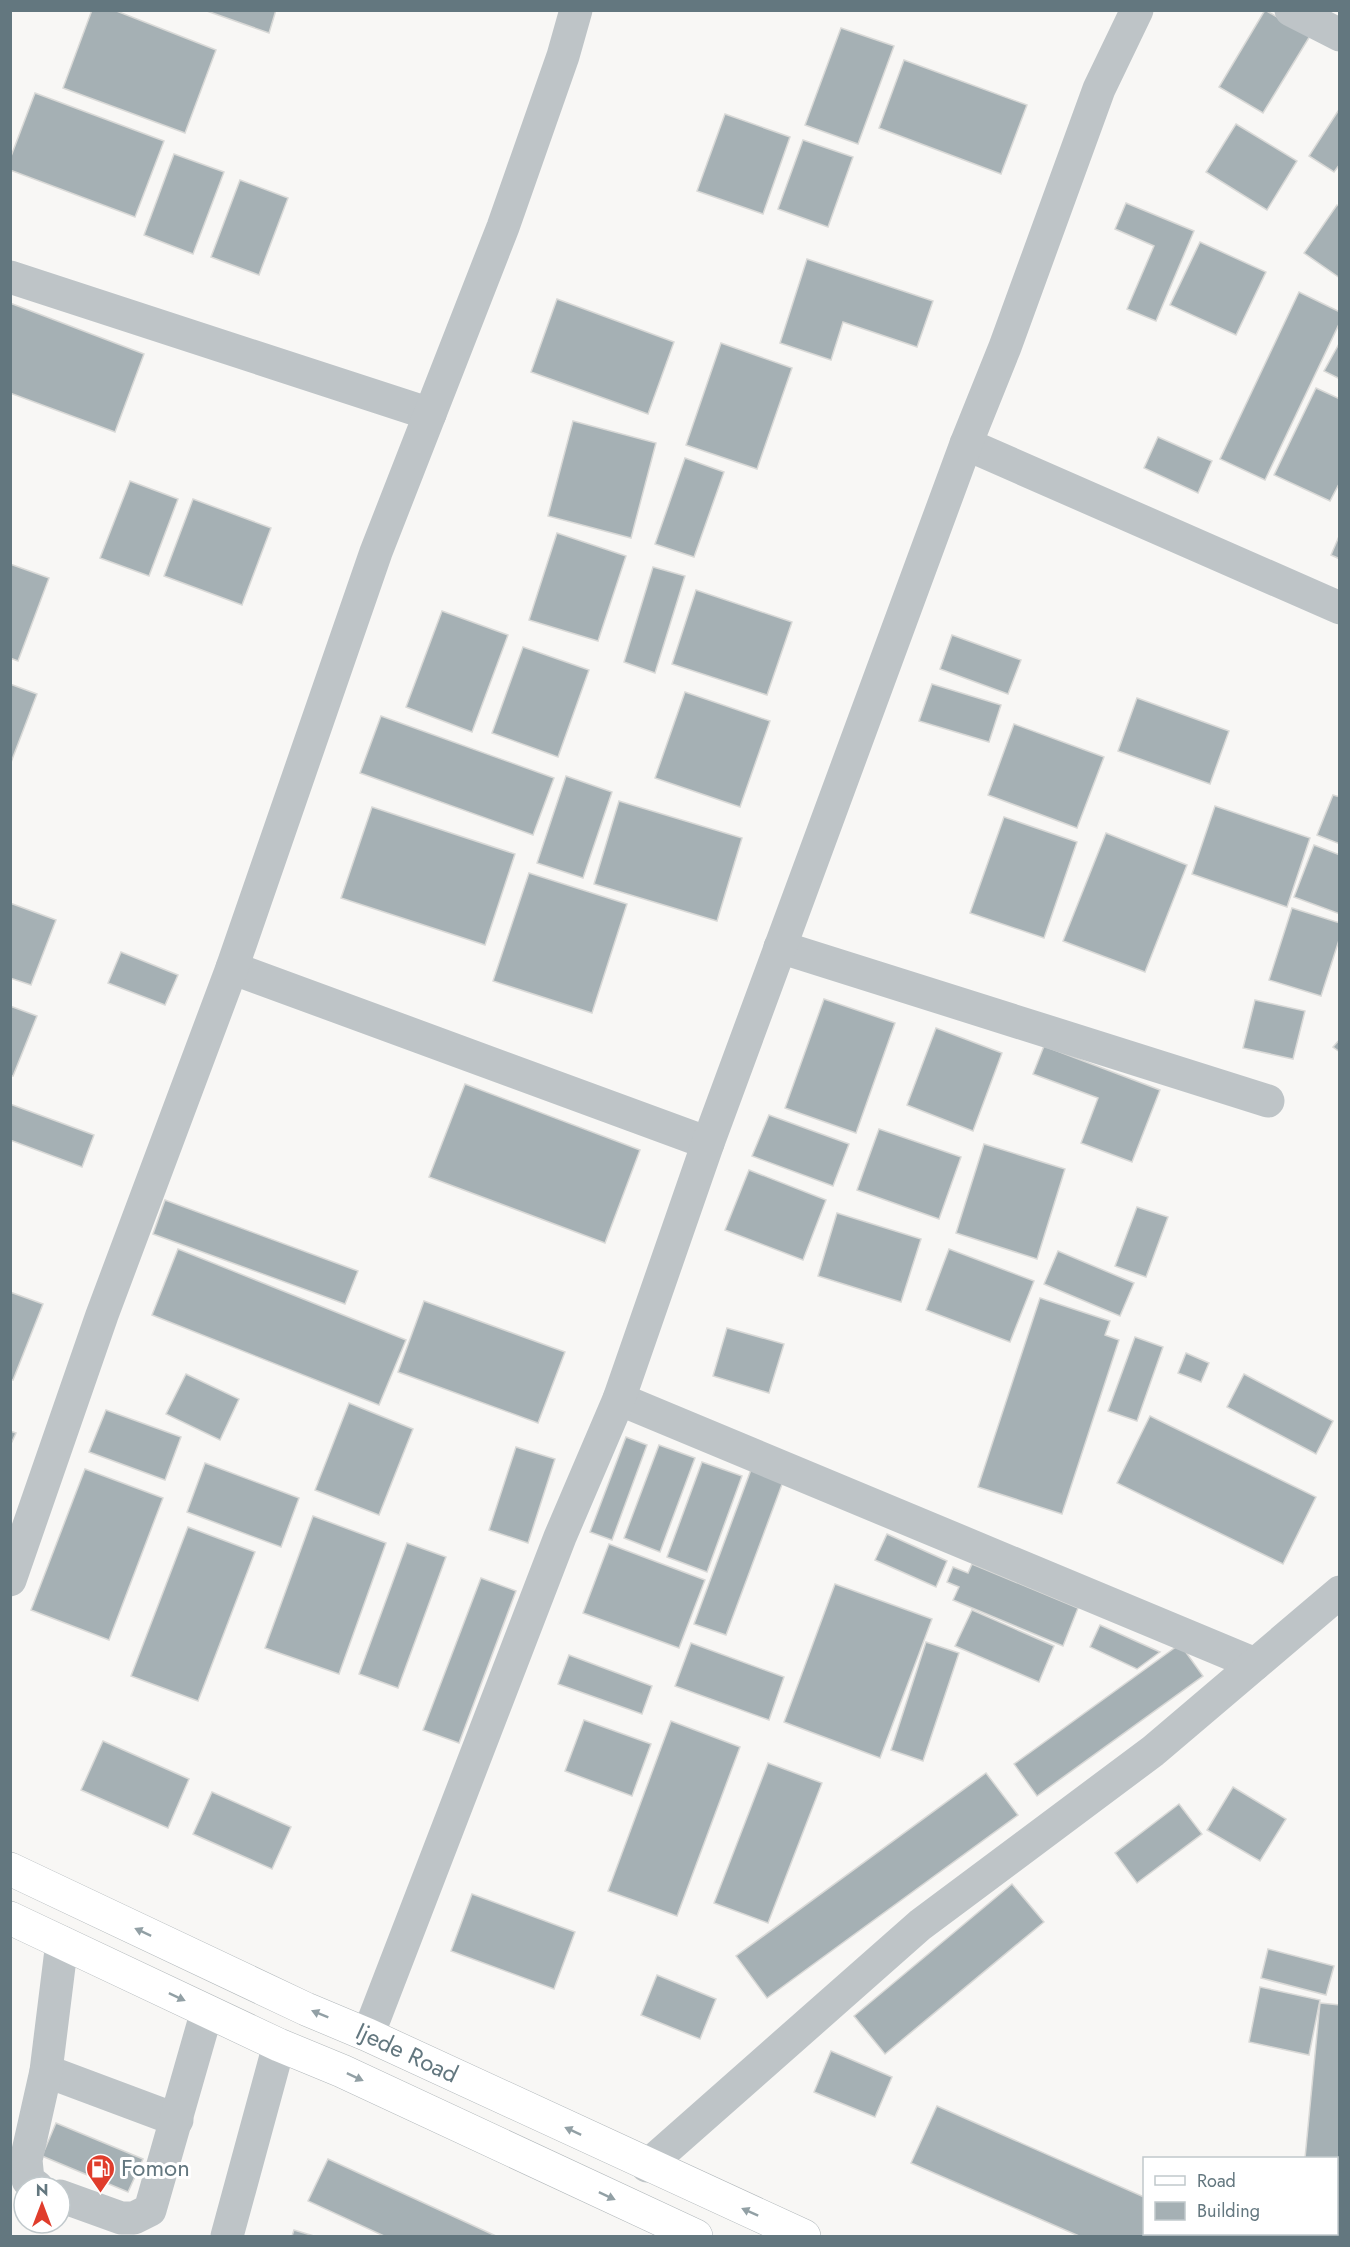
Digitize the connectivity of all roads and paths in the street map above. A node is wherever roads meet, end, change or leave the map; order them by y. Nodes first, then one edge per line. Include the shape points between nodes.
1 (576, 10) edge
2 (1137, 10) edge
3 (1291, 10) edge
4 (1340, 35) edge
5 (10, 277) edge
6 (430, 414) junction
7 (966, 444) junction
8 (1340, 608) edge
9 (780, 947) junction
10 (232, 968) junction
11 (1268, 1101) dead end
12 (708, 1143) junction
13 (620, 1399) junction
14 (10, 1580) edge
15 (1340, 1592) edge
16 (1255, 1664) junction
17 (10, 1869) edge
18 (10, 1918) edge
19 (62, 1942) junction
20 (207, 2012) junction
21 (368, 2035) junction
22 (279, 2045) junction
23 (46, 2070) junction
24 (177, 2120) junction
25 (647, 2166) junction
26 (28, 2175) edge
27 (72, 2200) edge
28 (227, 2236) edge
29 (696, 2236) edge
30 (804, 2236) edge

1 - 6 street via 503,227
2 - 7 street via 1099,89
3 - 4 street
5 - 6 street
6 - 10 street via 376,552
7 - 8 street
7 - 9 street
9 - 11 street
9 - 12 street
10 - 12 street
10 - 14 street via 102,1314
12 - 13 street
13 - 16 street
13 - 21 street via 560,1537
15 - 16 street
16 - 25 street via 1153,1751 920,1925
21 -> 17 main road, Ijede Road
18 - 19 main road, Ijede Road
19 -> 20 main road, Ijede Road
19 - 23 street
20 - 22 main road, Ijede Road
20 - 24 street
25 -> 21 main road, Ijede Road
22 - 28 street
22 -> 29 main road, Ijede Road
23 - 24 street
23 - 26 street via 26,2160
24 - 27 street via 150,2210 134,2218 121,2218
30 -> 25 main road, Ijede Road

